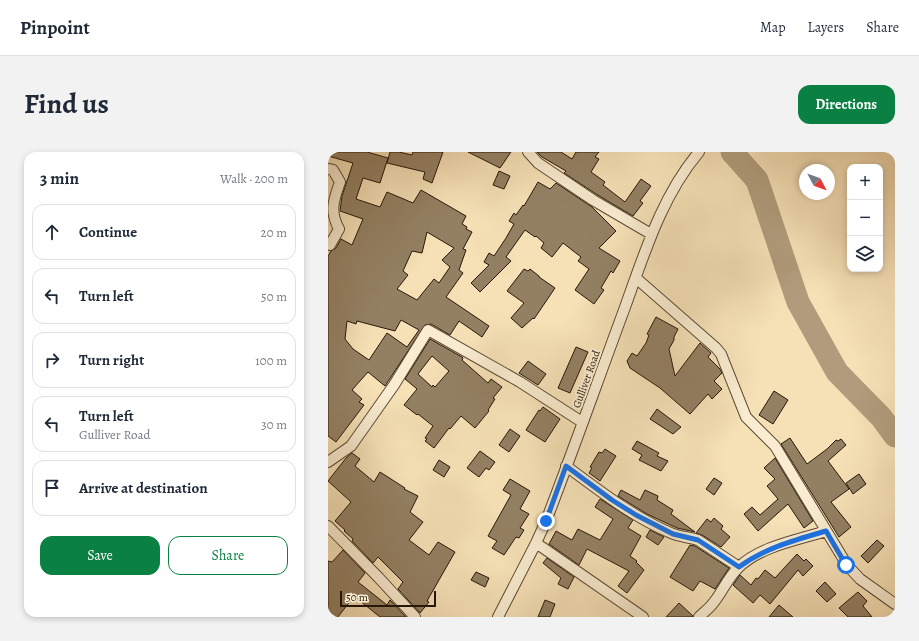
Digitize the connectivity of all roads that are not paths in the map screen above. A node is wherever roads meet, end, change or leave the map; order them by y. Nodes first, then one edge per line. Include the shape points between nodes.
1 (528, 152) edge
2 (699, 152) edge
3 (328, 169) edge
4 (651, 234) junction
5 (330, 245) dead end
6 (636, 278) junction
7 (582, 422) junction
8 (328, 462) edge
9 (566, 466) junction
10 (328, 526) edge
11 (826, 531) junction
12 (536, 543) junction
13 (739, 567) junction
14 (895, 604) edge
15 (415, 617) edge
16 (498, 617) edge
17 (643, 617) edge
18 (699, 617) edge

1 - 4 street via 543,167
2 - 4 street, Gulliver Road via 678,181
3 - 5 street via 334,170 340,182 333,203 335,223 339,229
4 - 6 street, Gulliver Road
6 - 7 street, Gulliver Road
6 - 11 street via 721,354 746,417 775,446
7 - 8 street via 520,382 428,330 398,380 351,446
7 - 9 street, Gulliver Road
9 - 12 street, Gulliver Road
9 - 13 street via 636,515 673,534 698,540
10 - 15 street
11 - 13 street via 768,550 752,557
11 - 14 street via 853,573
12 - 16 street, Gulliver Road
12 - 17 street
13 - 18 street via 715,601

